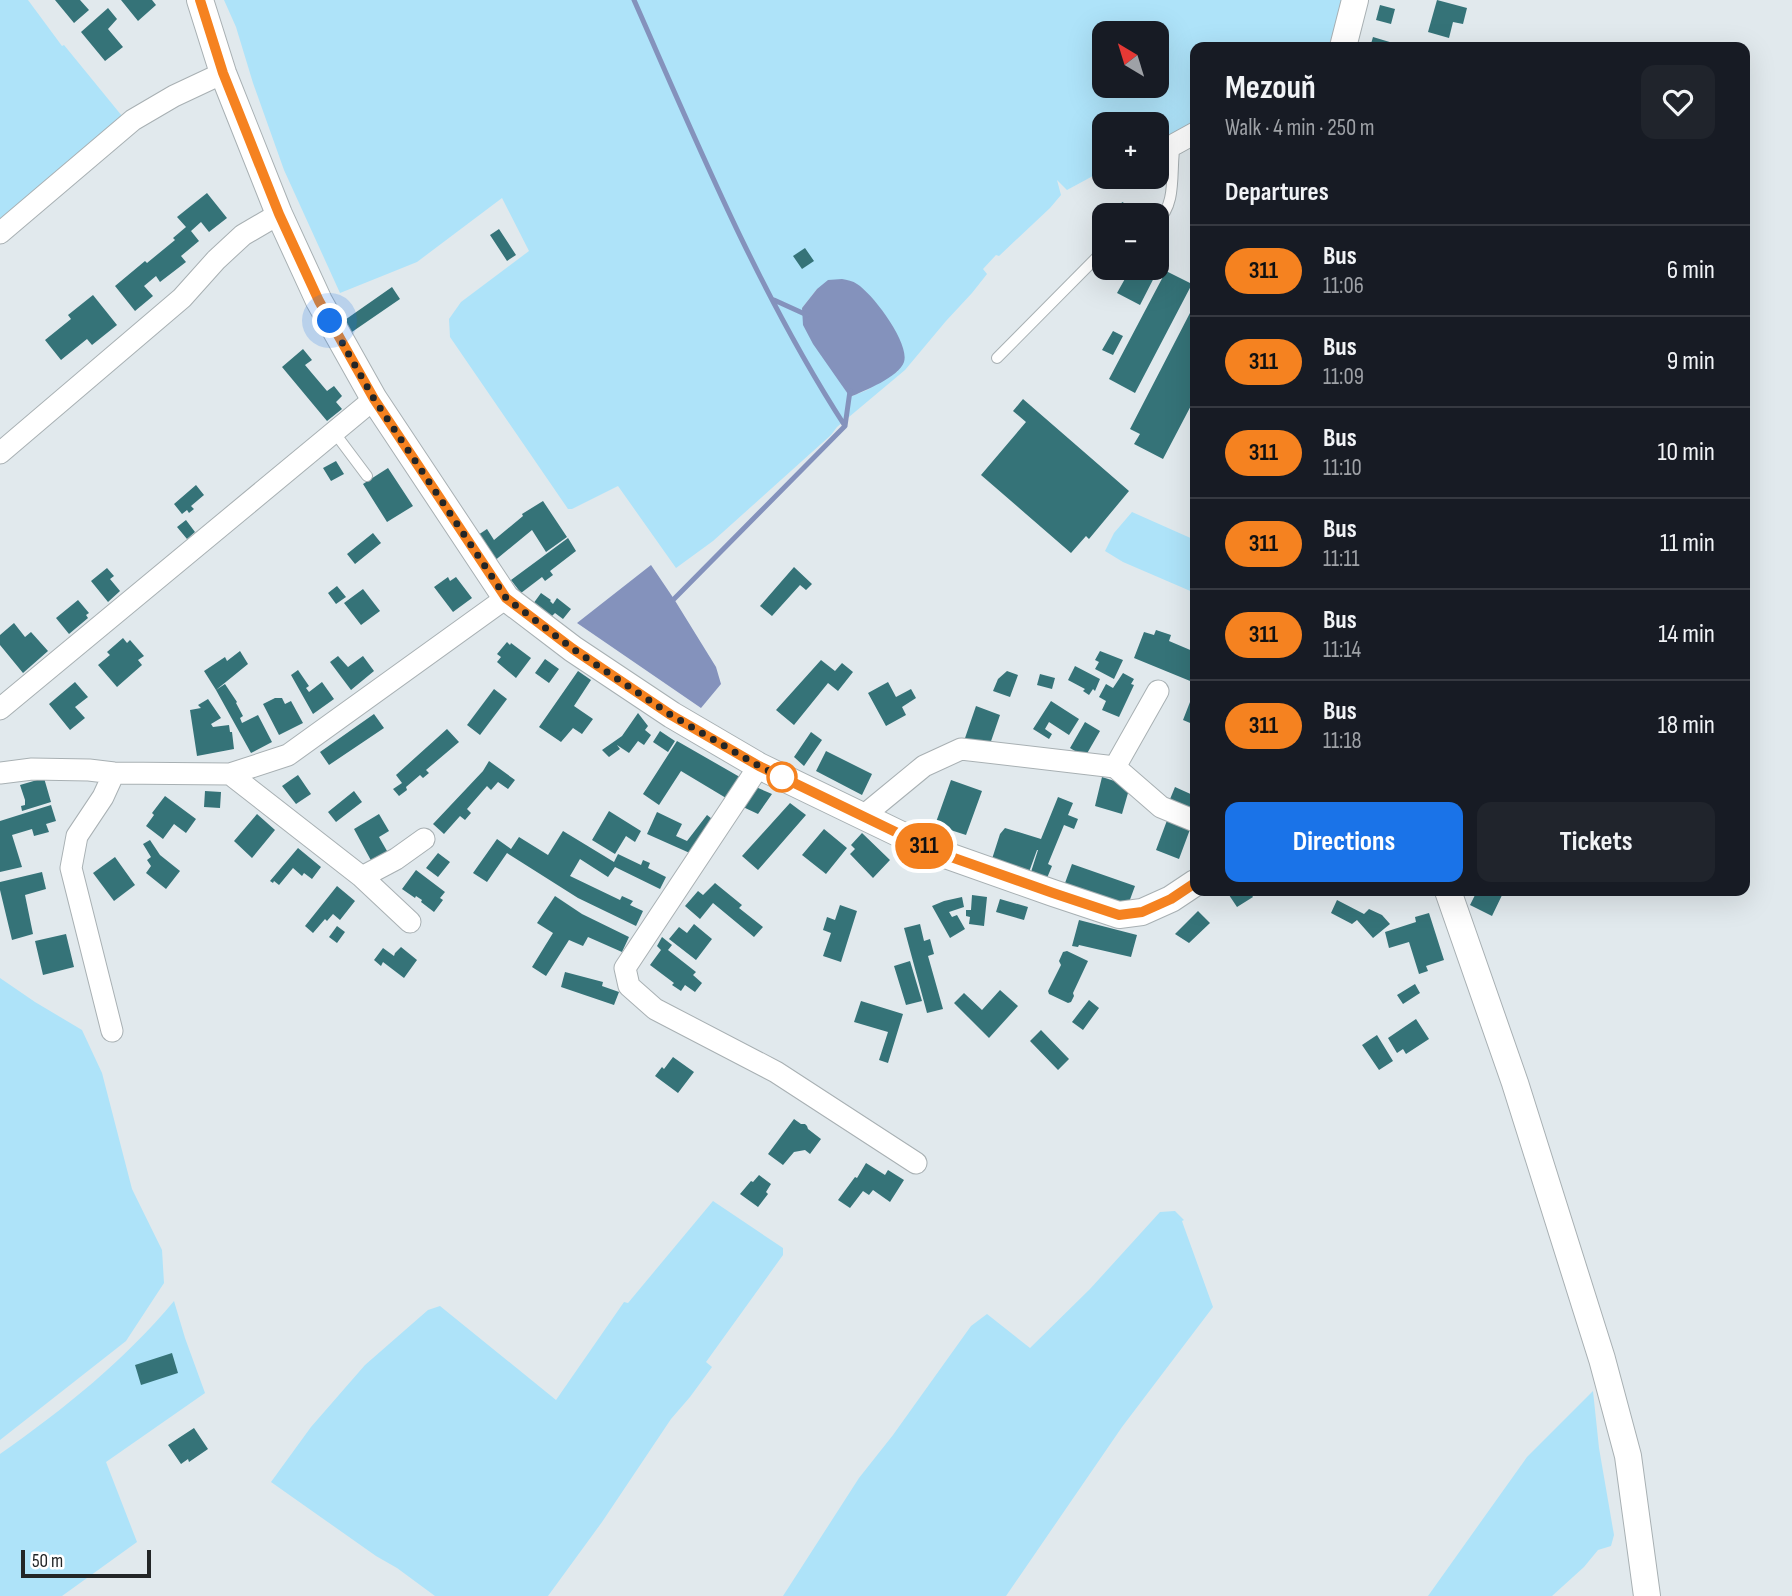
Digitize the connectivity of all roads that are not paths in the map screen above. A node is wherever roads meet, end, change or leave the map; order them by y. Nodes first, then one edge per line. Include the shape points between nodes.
1 (200, 0) edge
2 (1355, 0) edge
3 (1344, 42) edge
4 (223, 73) junction
5 (1190, 136) edge
6 (1175, 144) joint
7 (1168, 203) edge
8 (279, 214) junction
9 (0, 233) edge
10 (1092, 262) edge
11 (997, 358) dead end
12 (374, 399) junction
13 (334, 432) junction
14 (0, 453) edge
15 (367, 476) dead end
16 (506, 598) junction
17 (1158, 691) dead end
18 (0, 709) edge
19 (759, 766) junction
20 (1115, 767) junction
21 (0, 773) edge
22 (114, 773) junction
23 (230, 774) junction
24 (862, 817) junction
25 (1190, 819) edge
26 (424, 839) dead end
27 (362, 877) junction
28 (1190, 886) edge
29 (1450, 896) edge
30 (410, 922) dead end
31 (112, 1031) dead end
32 (916, 1163) dead end
33 (1647, 1596) edge

1 - 4 street
2 - 3 street
4 - 8 street
4 - 9 street via 132,120
5 - 6 street
6 - 7 lane
8 - 12 street via 319,301
8 - 14 street via 243,235 182,298
10 - 11 lane
12 - 13 street
12 - 16 street
13 - 15 lane
13 - 18 street
16 - 19 street via 671,715
16 - 23 street via 288,755
17 - 20 street
19 - 24 street
19 - 32 street via 625,968 629,986 655,1009 776,1072
20 - 24 street via 961,749 923,766
20 - 25 street via 1161,807
21 - 22 street via 32,769
22 - 23 street
22 - 31 street via 77,836 71,868
23 - 27 street
24 - 28 street via 937,852 1119,915 1142,912
26 - 27 street
27 - 30 street
29 - 33 street via 1515,1083 1602,1359 1628,1456

